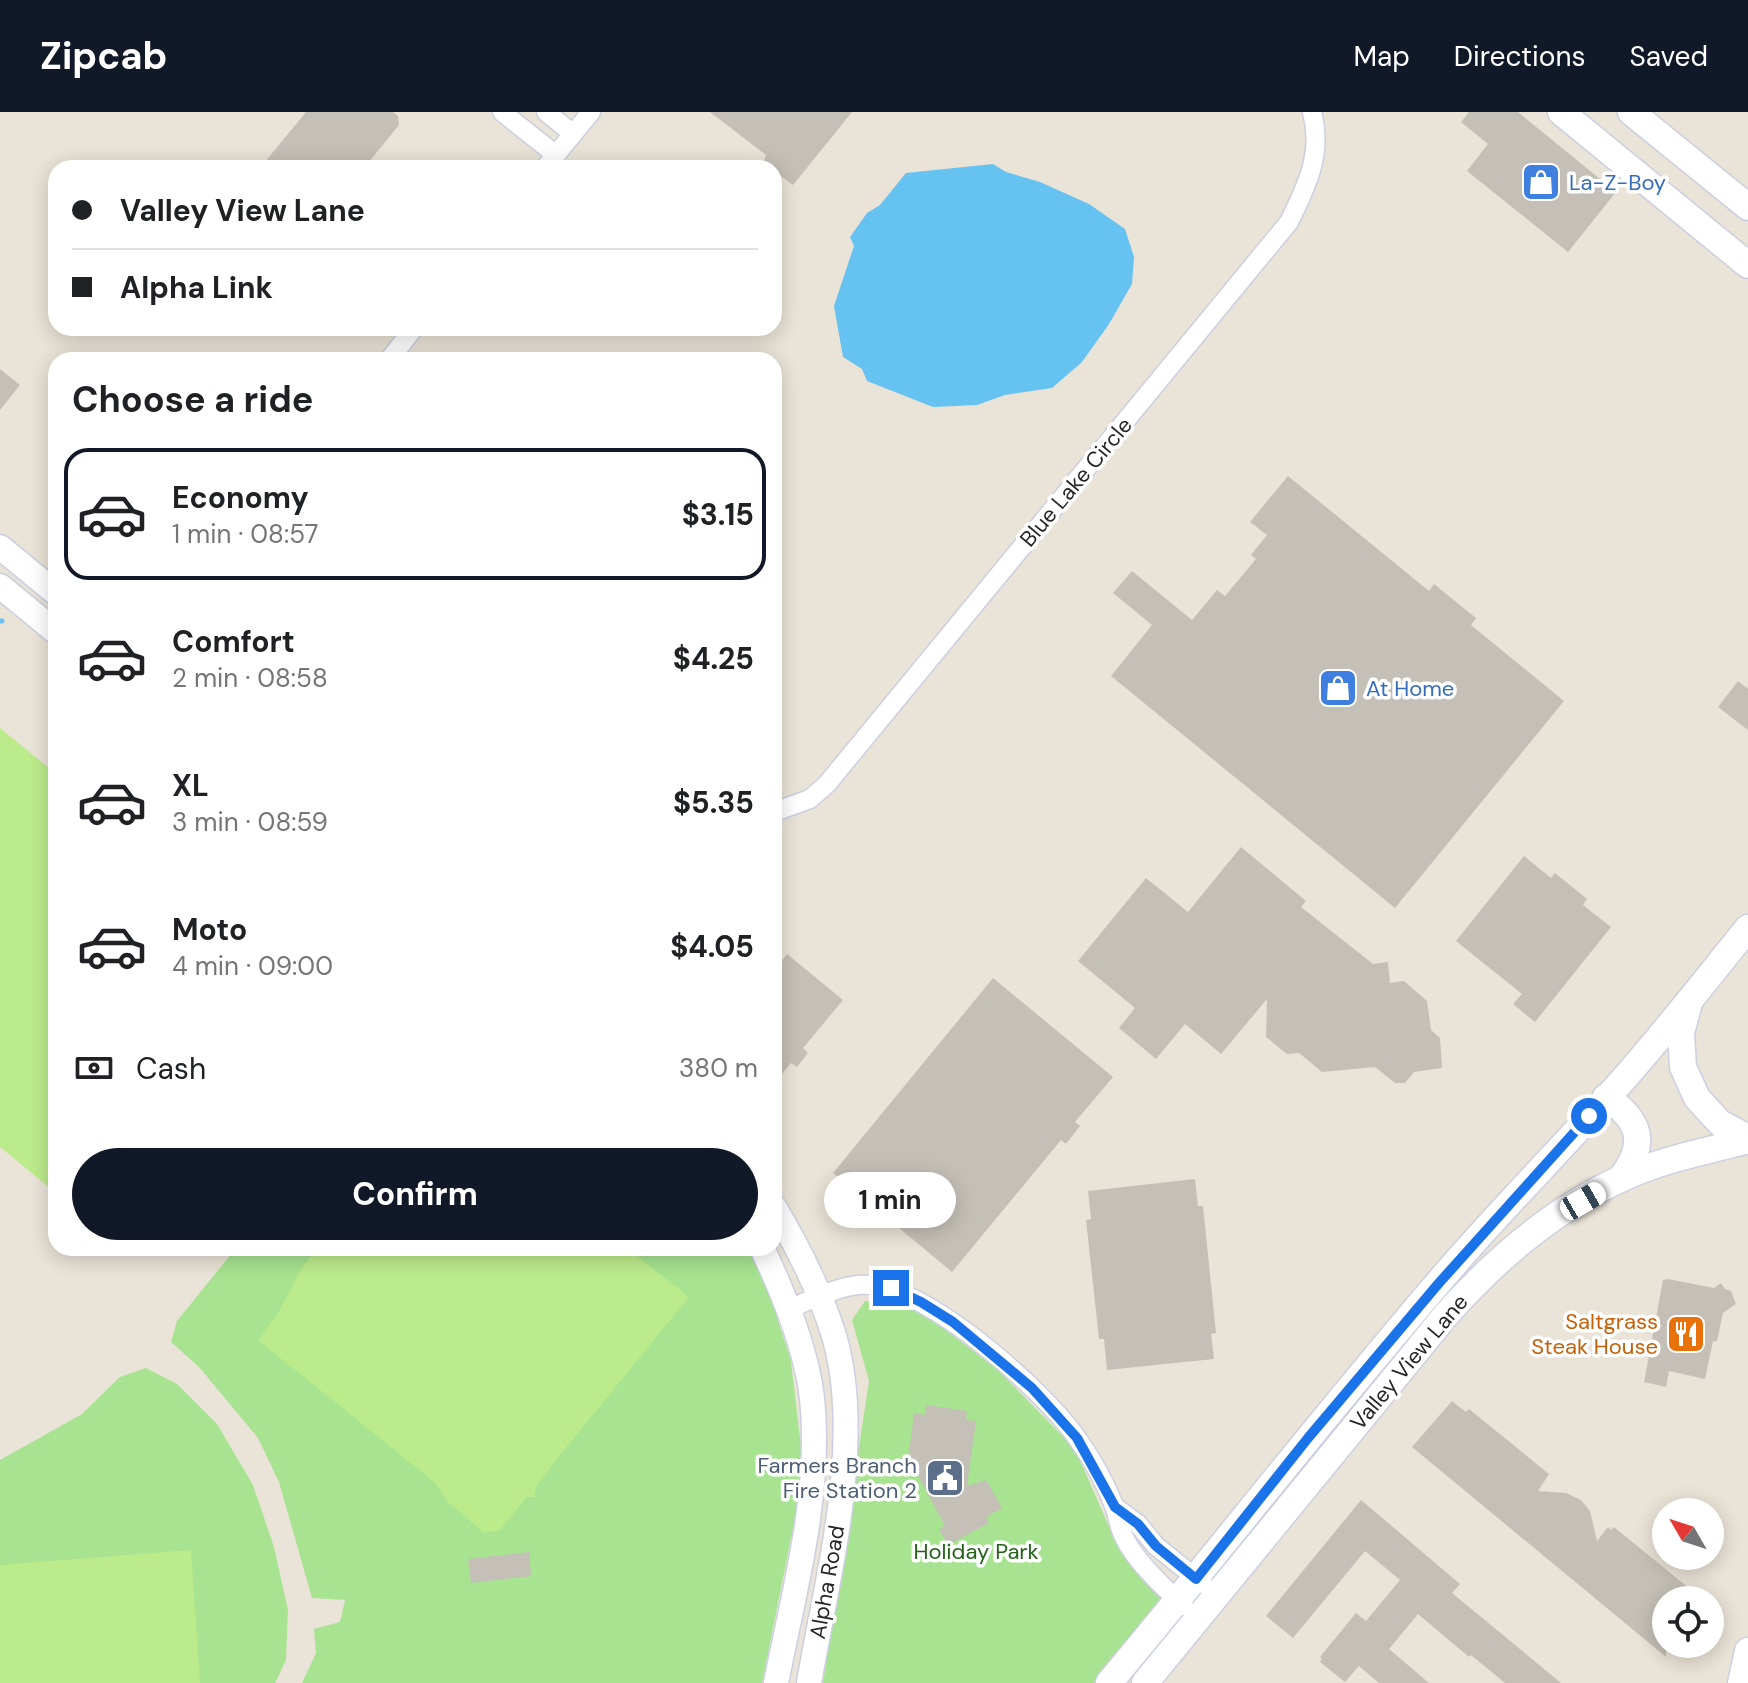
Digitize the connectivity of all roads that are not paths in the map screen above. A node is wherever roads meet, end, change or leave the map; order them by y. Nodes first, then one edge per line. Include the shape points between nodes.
1 (502, 112) edge
2 (546, 112) edge
3 (591, 112) edge
4 (1312, 112) edge
5 (1561, 112) edge
6 (1631, 112) edge
7 (573, 134) junction
8 (548, 160) edge
9 (552, 160) edge
10 (1748, 207) edge
11 (1745, 255) edge
12 (408, 336) edge
13 (395, 352) edge
14 (0, 547) edge
15 (0, 586) edge
16 (48, 586) edge
17 (48, 625) edge
18 (782, 809) edge
19 (1748, 928) edge
20 (1690, 1000) junction
21 (1606, 1097) junction
22 (1748, 1139) edge
23 (1622, 1177) junction
24 (782, 1221) edge
25 (765, 1256) edge
26 (1439, 1283) junction
27 (821, 1297) junction
28 (1459, 1300) junction
29 (788, 1309) junction
30 (1115, 1507) junction
31 (1207, 1586) junction
32 (1178, 1601) junction
33 (1198, 1619) junction
34 (1748, 1651) edge
35 (776, 1683) edge
36 (809, 1683) edge
37 (1109, 1683) edge
38 (1145, 1683) edge
39 (1741, 1683) edge

1 - 8 street
2 - 7 street
3 - 7 street
4 - 18 street, Blue Lake Circle via 1316,139 1309,181 1282,231 827,784 810,799
5 - 11 main road
6 - 10 main road
7 - 9 street
12 - 13 street
14 - 16 street
15 - 17 street
19 - 20 main road, Valley View Lane
20 - 21 main road, Valley View Lane
20 - 22 main road via 1681,1033 1683,1067 1697,1098 1720,1123
21 - 23 main road via 1637,1131 1637,1151
21 - 26 main road, Valley View Lane
22 - 23 main road, Valley View Lane
23 - 28 main road, Valley View Lane via 1519,1244
24 - 27 street, Alpha Road
25 - 29 street, Alpha Road
26 - 28 main road
26 - 31 main road, Valley View Lane via 1308,1438
27 - 29 street
27 - 30 street via 858,1285 891,1288 953,1322 1046,1402 1077,1438
27 - 36 street, Alpha Road via 835,1341 845,1420 841,1498
28 - 31 main road, Valley View Lane
29 - 35 street, Alpha Road via 812,1397 813,1465
30 - 31 street
30 - 32 street via 1124,1538
31 - 32 main road, Valley View Lane
31 - 33 main road, Valley View Lane
32 - 33 street
32 - 37 main road, Valley View Lane
33 - 38 main road, Valley View Lane
34 - 39 main road

